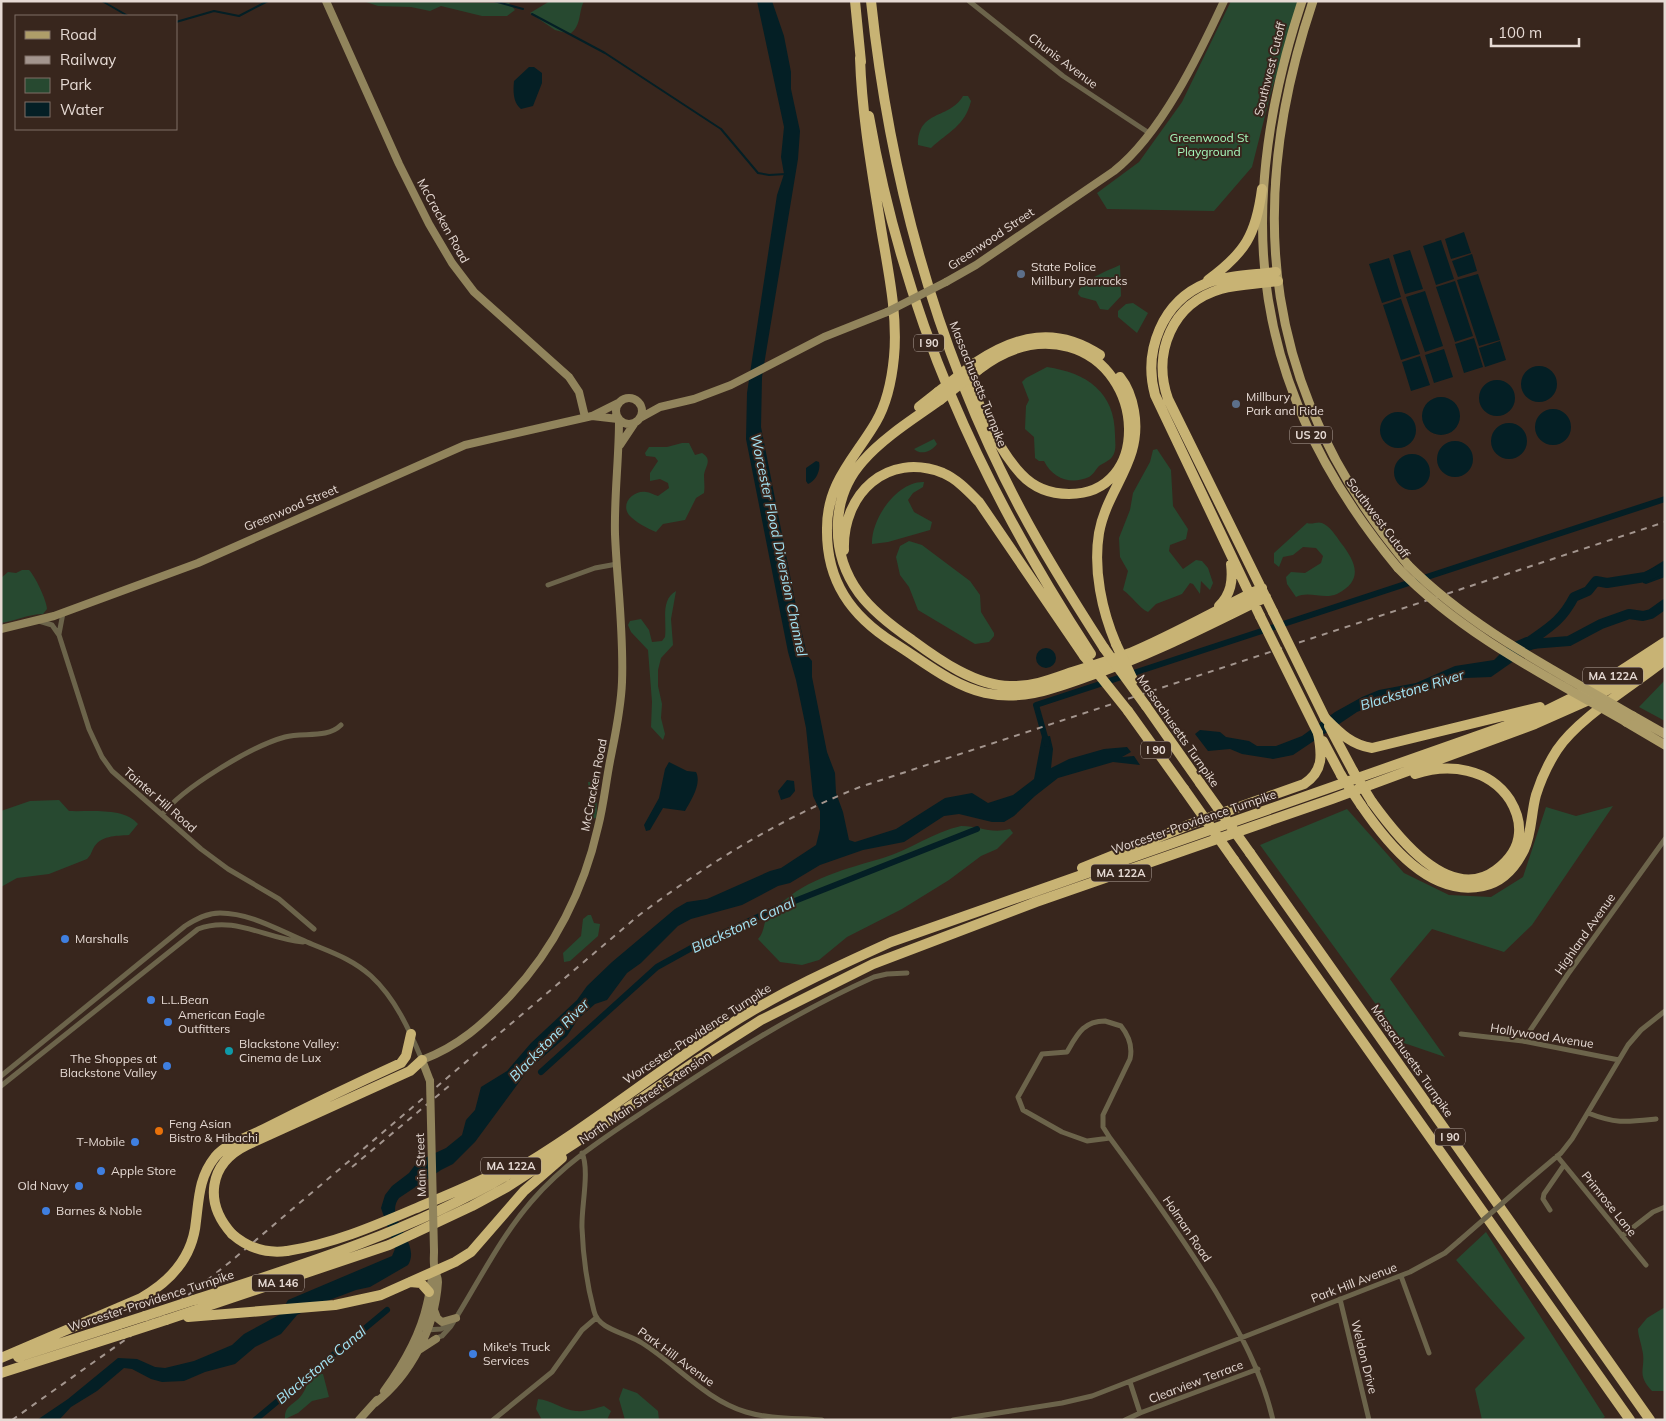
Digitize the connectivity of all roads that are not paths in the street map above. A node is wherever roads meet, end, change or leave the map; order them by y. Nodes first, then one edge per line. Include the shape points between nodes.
1 (326, 1) edge
2 (855, 1) edge
3 (871, 1) edge
4 (969, 1) edge
5 (1302, 1) edge
6 (1314, 1) edge
7 (1221, 3) edge
8 (860, 58) junction
9 (1149, 133) junction
10 (1262, 189) junction
11 (1277, 277) junction
12 (1266, 278) junction
13 (1196, 289) junction
14 (930, 296) junction
15 (976, 366) junction
16 (939, 396) junction
17 (618, 403) junction
18 (639, 403) junction
19 (660, 407) junction
20 (589, 416) junction
21 (640, 418) junction
22 (619, 420) junction
23 (634, 424) junction
24 (620, 445) junction
25 (837, 484) junction
26 (1228, 551) junction
27 (617, 564) junction
28 (847, 571) junction
29 (548, 585) dead end
30 (1264, 592) junction
31 (1251, 599) junction
32 (1215, 610) junction
33 (63, 613) junction
34 (38, 621) junction
35 (1, 629) edge
36 (59, 635) junction
37 (1665, 642) edge
38 (1665, 653) edge
39 (1087, 655) junction
40 (1665, 660) edge
41 (1558, 705) junction
42 (1146, 706) junction
43 (1629, 719) junction
44 (341, 725) dead end
45 (1665, 734) edge
46 (1337, 735) junction
47 (1322, 745) junction
48 (1665, 746) edge
49 (1332, 799) junction
50 (162, 815) junction
51 (1665, 839) edge
52 (984, 908) junction
53 (314, 929) dead end
54 (306, 942) junction
55 (908, 973) dead end
56 (1665, 1011) edge
57 (411, 1034) junction
58 (1461, 1034) dead end
59 (1523, 1042) junction
60 (422, 1060) junction
61 (1619, 1060) junction
62 (401, 1063) junction
63 (1, 1076) edge
64 (1, 1086) edge
65 (609, 1106) junction
66 (1588, 1113) junction
67 (1656, 1119) dead end
68 (595, 1130) junction
69 (1110, 1138) junction
70 (582, 1153) junction
71 (1557, 1156) junction
72 (1564, 1165) junction
73 (1665, 1207) edge
74 (1550, 1210) dead end
75 (412, 1229) junction
76 (1622, 1236) junction
77 (387, 1240) junction
78 (1646, 1265) dead end
79 (435, 1270) junction
80 (1401, 1276) junction
81 (409, 1282) junction
82 (429, 1292) junction
83 (1340, 1299) junction
84 (434, 1307) junction
85 (456, 1318) junction
86 (596, 1318) junction
87 (166, 1320) junction
88 (422, 1333) junction
89 (1242, 1336) junction
90 (436, 1339) junction
91 (418, 1352) junction
92 (1429, 1353) dead end
93 (1, 1358) edge
94 (1, 1362) edge
95 (1258, 1369) junction
96 (1, 1373) edge
97 (1130, 1382) junction
98 (375, 1403) junction
99 (1140, 1413) junction
100 (359, 1420) edge
101 (493, 1420) edge
102 (822, 1420) edge
103 (953, 1420) edge
104 (1125, 1420) edge
105 (1273, 1420) edge
106 (1369, 1420) edge
107 (1630, 1420) edge
108 (1650, 1420) edge

1 - 20 street, McCracken Road via 398,164 449,259 474,292 569,377
2 - 8 highway, I 90
3 - 14 highway, Massachusetts Turnpike / I 90 via 892,150
4 - 9 street, Chunis Avenue via 1063,76
5 - 10 main road, Southwest Cutoff / US 20 via 1273,106
6 - 11 main road, Southwest Cutoff / US 20 via 1296,58 1279,141 1274,197
7 - 9 street, Greenwood Street via 1201,51
8 - 25 highway via 865,131 894,316 894,358 877,420 842,471
8 - 39 highway, I 90 via 889,211 944,382 1019,538
9 - 19 street, Greenwood Street, bridge via 1128,160 1114,171 946,282 886,312 824,337 746,377 696,398
10 - 12 main road, Southwest Cutoff / US 20
10 - 13 highway via 1258,217 1242,252 1228,267
11 - 12 highway
11 - 43 main road, Southwest Cutoff / US 20, bridge via 1296,365 1324,438 1369,516 1408,565 1486,630
12 - 13 highway via 1224,279
12 - 30 highway via 1221,289 1193,302 1172,326 1161,366 1168,399
12 - 43 main road, Southwest Cutoff / US 20, bridge via 1276,338 1301,414 1348,503 1398,568 1425,594 1484,639
13 - 26 highway via 1172,309 1160,329 1151,354 1151,379 1155,396
14 - 15 highway via 944,320 987,418 1022,474 1042,489 1074,494 1104,483 1119,466 1125,455 1130,429 1127,407 1112,376 1095,360 1074,349 1041,344 1011,349
14 - 42 highway, Massachusetts Turnpike / I 90, bridge via 976,416 1015,500 1104,648
15 - 16 highway, bridge
15 - 42 highway, bridge via 1001,346 1025,338 1063,339 1086,346 1102,356 1128,389 1136,420 1134,449 1102,520 1097,564 1102,601 1116,644
16 - 25 highway via 869,447
16 - 28 highway via 874,450 862,462 846,488 838,510 837,528
17 - 18 street via 629,398
17 - 20 street, Greenwood Street
17 - 22 street via 615,411
18 - 19 street, Greenwood Street
18 - 21 street via 642,410
19 - 21 street, Greenwood Street
20 - 22 street, Greenwood Street
20 - 33 street, Greenwood Street via 465,445 198,563
21 - 23 street
22 - 23 street via 626,425
22 - 24 street, McCracken Road
23 - 24 street, McCracken Road
24 - 27 street, McCracken Road via 615,493
25 - 31 highway via 829,505 828,544 836,581 853,610 875,631 927,665 980,691 1014,696 1047,692 1150,654
26 - 31 highway
26 - 32 highway via 1231,586
27 - 29 street via 595,568
27 - 60 street, McCracken Road via 622,648 620,703 601,813 591,853 572,904 556,936 524,981 463,1040
28 - 32 highway via 865,600 894,628 972,676 1009,686 1041,682 1128,653
28 - 39 highway via 844,543 852,508 871,482 904,467 928,468 962,485 979,502
30 - 31 highway
30 - 46 highway, bridge via 1325,718
31 - 32 highway
31 - 47 highway, bridge
33 - 34 street, Greenwood Street
33 - 36 street, Tainter Hill Road
34 - 35 street, Greenwood Street
34 - 36 street via 52,626
36 - 50 street, Tainter Hill Road via 89,729 102,757 122,781
37 - 41 highway, Worcester-Providence Turnpike / MA 122A via 1602,683
38 - 49 highway, Worcester-Providence Turnpike / MA 122A via 1570,710
39 - 107 highway, I 90, bridge
40 - 47 highway, bridge via 1563,742 1536,795 1529,836 1518,862 1512,871 1490,885 1464,888 1440,882 1398,851 1360,805
41 - 46 highway via 1383,747 1364,747
41 - 52 highway, Worcester-Providence Turnpike / MA 122A
42 - 108 highway, Massachusetts Turnpike / I 90, bridge
43 - 45 main road, Southwest Cutoff / US 20
43 - 48 main road, Southwest Cutoff / US 20
44 - 50 street via 332,732 288,736 254,750 181,794
46 - 49 highway, bridge via 1353,771 1372,802 1410,848 1433,868 1450,876 1473,878 1492,873 1511,856 1519,833 1518,818 1509,798 1492,781 1466,770 1425,771
47 - 52 highway via 1318,770 1298,788 1191,824 1011,894
49 - 68 highway, Worcester-Providence Turnpike / MA 122A via 1036,902 873,964 761,1020
50 - 53 street, Tainter Hill Road via 201,849 280,899
51 - 59 street, Highland Avenue
52 - 65 highway, Worcester-Providence Turnpike / MA 122A via 891,942 783,993 730,1024
54 - 57 street via 341,955 371,976 394,1003
54 - 63 street via 280,928 236,916 220,913 202,917 185,926
54 - 64 street via 227,923 198,929
55 - 70 street, North Main Street Extension via 874,977 785,1021
56 - 61 street, Park Hill Avenue via 1633,1038
57 - 60 street
57 - 62 highway
58 - 59 street, Hollywood Avenue
59 - 61 street, Hollywood Avenue
60 - 62 highway
60 - 65 highway, MA 122A, bridge via 410,1071 229,1156 215,1180 214,1201 221,1220 232,1234 253,1248 272,1252 328,1243 406,1213 512,1165
60 - 79 street, Main Street, bridge via 430,1081
61 - 66 street, Park Hill Avenue
62 - 93 highway via 316,1102 234,1144 216,1157 201,1182 189,1250 177,1270 162,1285 142,1298
65 - 75 highway, Worcester-Providence Turnpike / MA 146 via 510,1173
66 - 67 street via 1616,1122
66 - 71 street, Park Hill Avenue
68 - 75 highway, Worcester-Providence Turnpike / MA 146 via 507,1187
68 - 79 highway, MA 122A via 524,1191 471,1252
69 - 69 street, Holman Road via 1087,1141 1062,1132 1023,1110 1018,1097 1042,1054 1067,1052 1081,1029 1099,1021 1118,1024 1127,1035 1131,1048 1130,1059 1103,1115 1103,1127
69 - 89 street, Holman Road via 1186,1243
70 - 85 street, North Main Street Extension via 529,1203
70 - 86 street via 585,1171 582,1230
71 - 72 street, Primrose Lane
71 - 80 street, Park Hill Avenue, bridge via 1439,1257
72 - 74 street via 1544,1194 1543,1199
72 - 76 street, Primrose Lane
73 - 76 street via 1652,1212
75 - 77 highway, Worcester-Providence Turnpike / MA 146
76 - 78 street, Primrose Lane
77 - 87 highway, Worcester-Providence Turnpike / MA 146
77 - 94 highway, Worcester-Providence Turnpike / MA 146, bridge
79 - 81 highway
79 - 82 street, Main Street
79 - 84 street, Main Street via 438,1279
80 - 83 street, Park Hill Avenue
80 - 92 street
81 - 82 highway via 421,1283
81 - 87 highway via 381,1295 352,1303
82 - 88 street, Main Street
83 - 89 street, Park Hill Avenue
83 - 106 street, Weldon Drive
84 - 85 street via 437,1318 442,1322
84 - 88 street, Main Street
85 - 88 street, North Main Street Extension via 441,1329
85 - 90 street, North Main Street Extension via 447,1332
86 - 101 street via 582,1330 552,1372
86 - 102 street, Park Hill Avenue via 602,1325 642,1342 719,1400 738,1410
87 - 96 highway, Worcester-Providence Turnpike / MA 146, bridge
88 - 90 street
88 - 91 street, Main Street
88 - 98 street, Main Street
89 - 95 street, Clearview Terrace
89 - 97 street, Park Hill Avenue
90 - 91 street
91 - 98 street, Main Street via 393,1387
95 - 99 street, Clearview Terrace
95 - 105 street, Clearview Terrace
97 - 99 street, Clearview Terrace
97 - 103 street, Park Hill Avenue via 1062,1403
98 - 100 street, Main Street
99 - 104 street, Clearview Terrace

